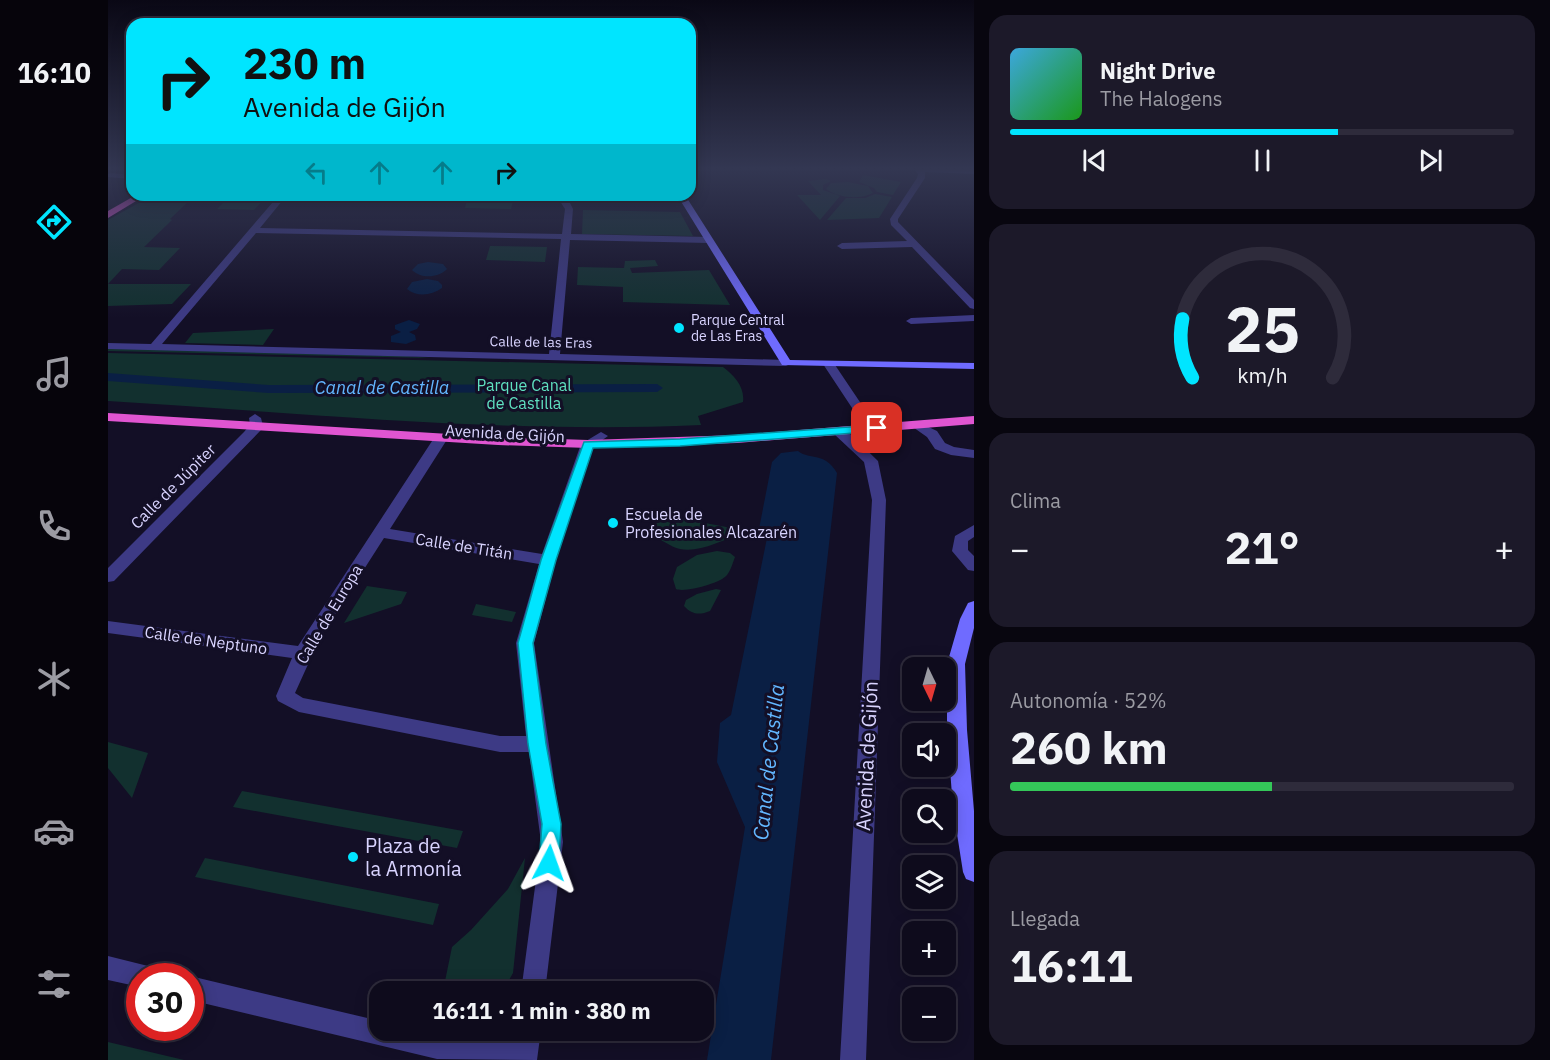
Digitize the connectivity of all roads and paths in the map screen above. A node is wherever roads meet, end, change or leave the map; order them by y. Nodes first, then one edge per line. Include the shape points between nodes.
1 (262, 219) edge
2 (565, 219) edge
3 (696, 219) edge
4 (894, 219) edge
5 (253, 230) junction
6 (567, 237) junction
7 (709, 240) junction
8 (913, 244) junction
9 (842, 246) dead end
10 (959, 291) junction
11 (974, 291) edge
12 (974, 306) edge
13 (974, 318) edge
14 (911, 321) dead end
15 (108, 346) edge
16 (154, 347) junction
17 (554, 358) junction
18 (786, 363) junction
19 (829, 364) junction
20 (974, 368) edge
21 (108, 409) edge
22 (974, 411) edge
23 (108, 417) edge
24 (866, 420) junction
25 (974, 420) edge
26 (256, 422) junction
27 (916, 425) junction
28 (974, 428) edge
29 (839, 431) junction
30 (441, 438) junction
31 (594, 440) junction
32 (974, 454) edge
33 (974, 530) edge
34 (380, 532) junction
35 (548, 560) junction
36 (974, 566) edge
37 (108, 578) edge
38 (974, 608) edge
39 (969, 626) edge
40 (108, 627) edge
41 (303, 653) junction
42 (537, 744) junction
43 (974, 872) edge
44 (108, 968) edge
45 (126, 972) edge
46 (534, 981) edge
47 (204, 992) edge
48 (526, 1047) edge
49 (436, 1053) edge
50 (854, 1060) edge

1 - 5 street
2 - 6 street
3 - 7 main road
4 - 8 street
5 - 6 street
5 - 16 street
6 - 7 street
6 - 17 street
7 - 18 main road
8 - 9 street
8 - 10 street
10 - 11 street
10 - 12 street
13 - 14 street
15 - 16 street, Calle de las Eras
16 - 17 street, Calle de las Eras
17 - 18 street, Calle de las Eras
18 - 19 main road, Calle de las Eras
19 - 20 main road, Calle de las Eras
19 - 24 street
21 - 26 highway, Avenida de Gijón
22 - 24 highway, Avenida de Gijón
23 - 26 highway, Avenida de Gijón
24 - 31 highway, Avenida de Gijón
25 - 27 highway, Avenida de Gijón
26 - 30 highway, Avenida de Gijón
26 - 31 highway, Avenida de Gijón
26 - 37 street, Calle de Júpiter
27 - 28 highway
27 - 29 highway, Avenida de Gijón
27 - 32 street via 932,434 939,446
29 - 31 highway, Avenida de Gijón via 691,442
29 - 50 street, Avenida de Gijón via 871,460 879,500
30 - 31 highway, Avenida de Gijón
30 - 34 street, Calle de Europa
31 - 35 street
33 - 36 street via 960,540 960,551
34 - 35 street, Calle de Titán
34 - 41 street, Calle de Europa
35 - 42 street via 525,643
38 - 39 main road
39 - 43 main road via 956,664 957,730 963,808
40 - 41 street, Calle de Neptuno
41 - 42 street, Calle de Europa via 285,696 299,705 500,744
42 - 46 street via 552,842
44 - 45 street
47 - 49 street
48 - 49 street

